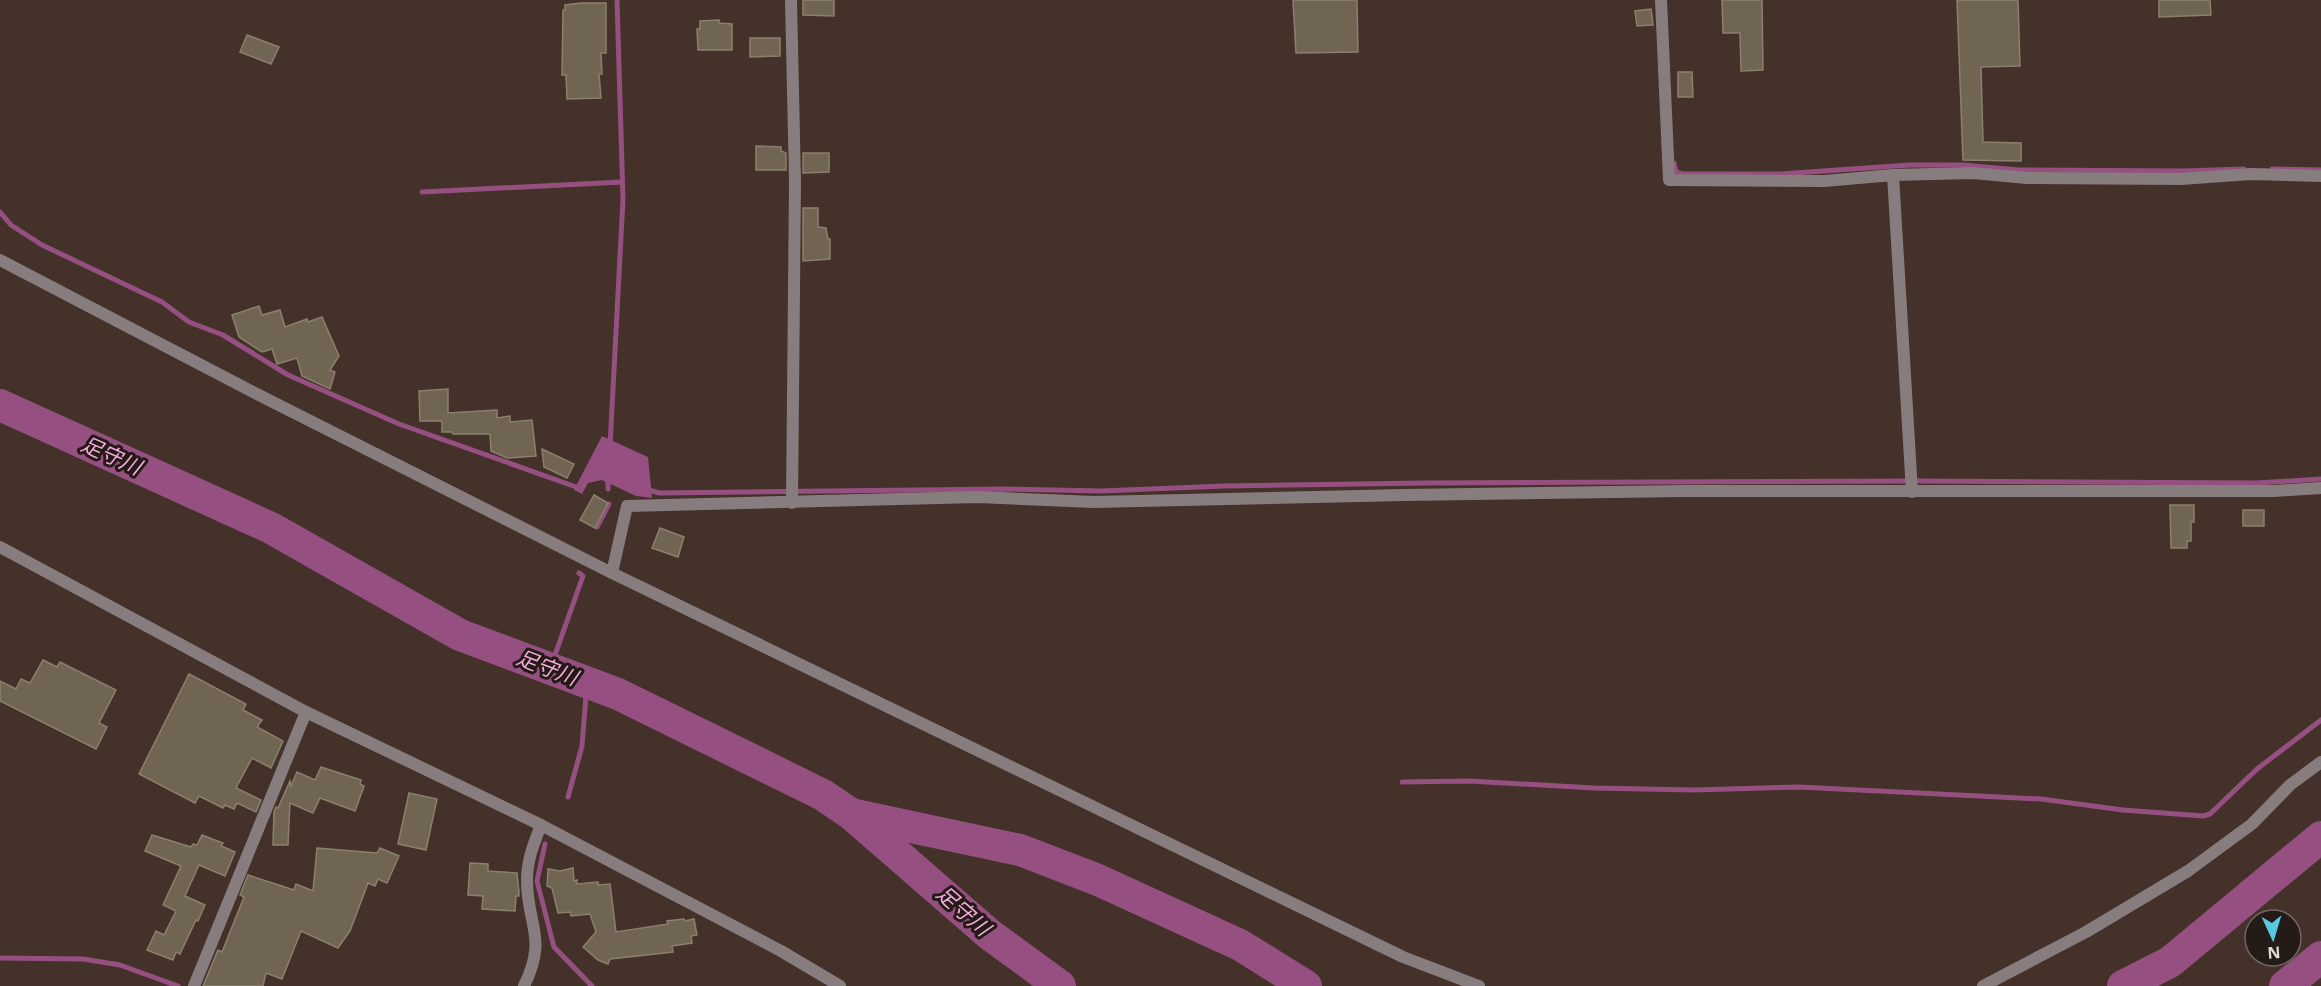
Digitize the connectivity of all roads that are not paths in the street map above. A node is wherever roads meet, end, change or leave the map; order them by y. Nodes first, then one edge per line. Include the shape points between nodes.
1 (791, 0) edge
2 (1661, 0) edge
3 (1893, 175) junction
4 (2321, 176) edge
5 (0, 260) edge
6 (1912, 484) junction
7 (2321, 488) edge
8 (792, 495) junction
9 (0, 547) edge
10 (612, 573) junction
11 (306, 712) junction
12 (2321, 762) edge
13 (541, 825) junction
14 (194, 986) edge
15 (524, 986) edge
16 (840, 986) edge
17 (1479, 986) edge
18 (1983, 986) edge

1 - 8 street via 795,182
2 - 3 street via 1669,180 1824,181
3 - 4 street
3 - 6 street
5 - 10 street
6 - 7 street via 2274,491
6 - 8 street via 1094,502
8 - 10 street via 627,506
9 - 11 street
10 - 17 street via 1403,957
11 - 13 street
11 - 14 street
12 - 18 street via 2290,785 2252,824 2188,871 2086,932
13 - 15 street via 528,865 527,883 536,957
13 - 16 street

